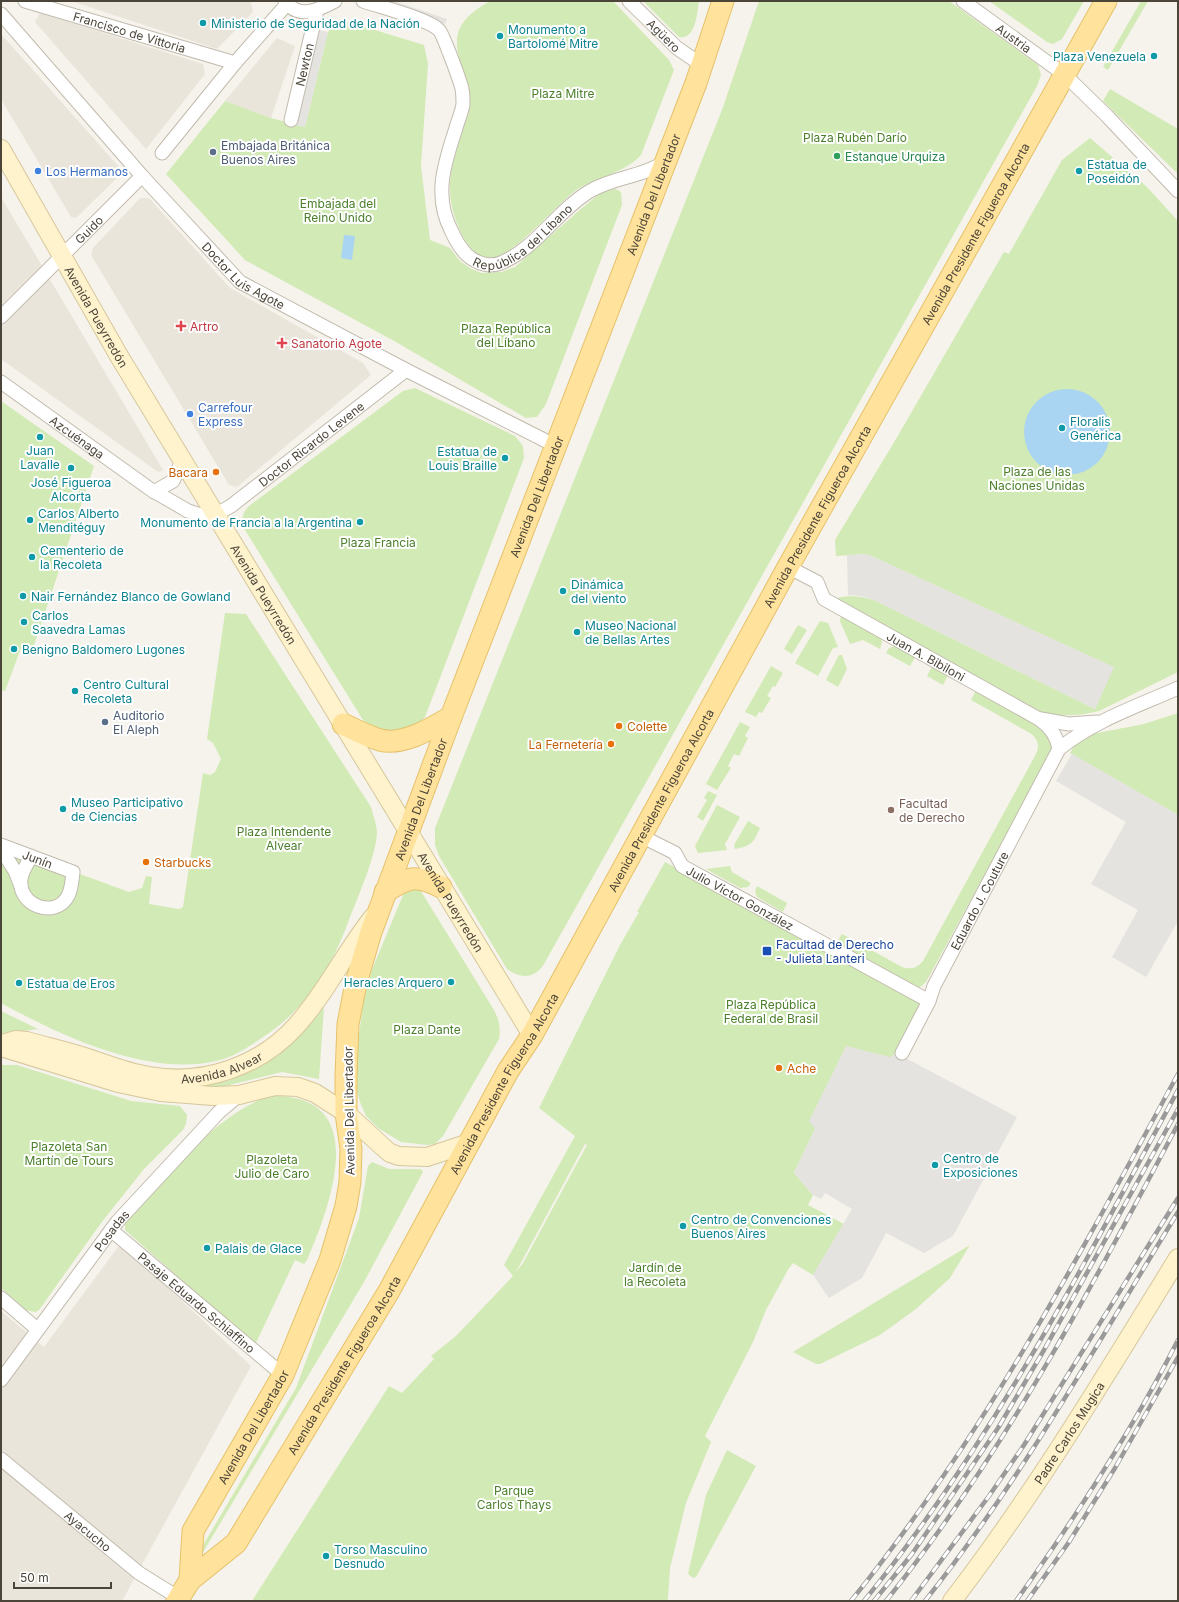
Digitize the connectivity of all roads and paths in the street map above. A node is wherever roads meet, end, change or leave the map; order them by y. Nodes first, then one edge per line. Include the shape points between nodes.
1 (25, 1) edge
2 (335, 1) edge
3 (363, 1) edge
4 (629, 1) edge
5 (723, 1) edge
6 (963, 1) edge
7 (1106, 1) edge
8 (286, 2) edge
9 (317, 10) junction
10 (1, 14) edge
11 (234, 63) junction
12 (702, 65) junction
13 (1064, 75) junction
14 (291, 120) dead end
15 (1, 149) edge
16 (162, 153) dead end
17 (665, 162) junction
18 (142, 176) junction
19 (1178, 191) edge
20 (62, 257) junction
21 (1, 317) edge
22 (406, 370) junction
23 (1, 382) edge
24 (556, 446) junction
25 (182, 460) junction
26 (154, 492) junction
27 (215, 515) junction
28 (788, 567) junction
29 (1178, 688) edge
30 (451, 717) junction
31 (1040, 719) junction
32 (1104, 721) junction
33 (342, 724) junction
34 (1059, 749) junction
35 (409, 830) junction
36 (641, 836) junction
37 (1, 845) edge
38 (1, 849) edge
39 (31, 856) junction
40 (441, 887) junction
41 (21, 888) junction
42 (385, 892) junction
43 (377, 912) junction
44 (929, 1001) junction
45 (532, 1036) junction
46 (1, 1045) edge
47 (902, 1053) dead end
48 (239, 1095) junction
49 (346, 1113) junction
50 (469, 1143) junction
51 (111, 1230) junction
52 (1178, 1258) edge
53 (1, 1298) edge
54 (37, 1329) junction
55 (283, 1375) junction
56 (1, 1380) edge
57 (1, 1459) edge
58 (190, 1580) junction
59 (178, 1599) edge
60 (952, 1601) edge

1 - 11 street, Francisco de Vittoria
2 - 9 street
3 - 17 street, República del Líbano via 428,23 444,36 448,54 462,88 463,105 445,164 441,199 445,218 457,243 476,262 494,265 512,258 583,196 609,182 644,173
4 - 12 street, Agüero via 677,48
5 - 12 main road, Avenida Del Libertador
6 - 13 street, Austria
7 - 13 main road, Avenida Presidente Figueroa Alcorta
8 - 9 street via 301,12
8 - 11 street
9 - 14 street, Newton
10 - 18 street, Doctor Luis Agote
11 - 16 street
12 - 17 main road, Avenida Del Libertador
13 - 19 street, Austria
13 - 28 main road, Avenida Presidente Figueroa Alcorta
15 - 20 main road, Avenida Pueyrredón
17 - 24 main road, Avenida Del Libertador
18 - 20 street, Guido
18 - 22 street, Doctor Luis Agote via 240,282
20 - 21 street, Guido
20 - 25 main road, Avenida Pueyrredón
22 - 24 street, Doctor Luis Agote
22 - 27 street, Doctor Ricardo Levene via 231,506
23 - 26 street, Azcuénaga
24 - 30 main road, Avenida Del Libertador
25 - 26 street via 173,480
25 - 27 main road, Avenida Pueyrredón
26 - 27 street, Azcuénaga via 197,514
27 - 33 main road, Avenida Pueyrredón
28 - 31 street, Juan A. Bibiloni via 817,582 824,599
28 - 36 main road, Avenida Presidente Figueroa Alcorta
29 - 32 street
30 - 33 main road via 398,740 382,740
30 - 35 main road, Avenida Del Libertador
31 - 32 street via 1069,724
31 - 34 street, Juan A. Bibiloni via 1055,735
32 - 34 street
33 - 35 main road, Avenida Pueyrredón
34 - 44 street, Eduardo J. Couture via 934,986
35 - 40 main road, Avenida Pueyrredón
35 - 42 main road, Avenida Del Libertador
36 - 44 street, Julio Víctor González via 674,853 682,866
36 - 45 main road, Avenida Presidente Figueroa Alcorta
37 - 39 street, Junín
38 - 41 street via 15,871
39 - 41 street via 21,879
39 - 41 street, Junín via 73,872 71,890 62,904 51,908 37,907 24,896
40 - 42 main road via 417,877 401,882
40 - 45 main road, Avenida Pueyrredón
42 - 43 main road, Avenida Del Libertador
43 - 46 main road, Avenida Alvear via 296,1026 267,1051 237,1068 193,1077 164,1078 120,1070 27,1041 16,1040
43 - 49 main road, Avenida Del Libertador via 358,976 348,1024
44 - 47 street, Eduardo J. Couture
45 - 50 main road, Avenida Presidente Figueroa Alcorta via 508,1071
46 - 48 main road, Avenida Alvear via 143,1090 192,1095
48 - 49 main road, Avenida Alvear via 275,1086 292,1085 315,1093
48 - 51 street, Posadas via 177,1156
49 - 50 main road, Avenida Alvear via 390,1153 399,1156 427,1156
49 - 55 main road, Avenida Del Libertador via 351,1160 346,1206 330,1260
50 - 58 main road, Avenida Presidente Figueroa Alcorta via 389,1290 236,1543
51 - 54 street, Posadas
51 - 55 street, Pasaje Eduardo Schiaffino
52 - 60 main road, Padre Carlos Mugica via 1048,1467
53 - 54 street
54 - 56 street, Posadas
55 - 58 main road, Avenida Del Libertador via 193,1531
57 - 59 street, Ayacucho via 138,1573
58 - 59 main road, Avenida Del Libertador

